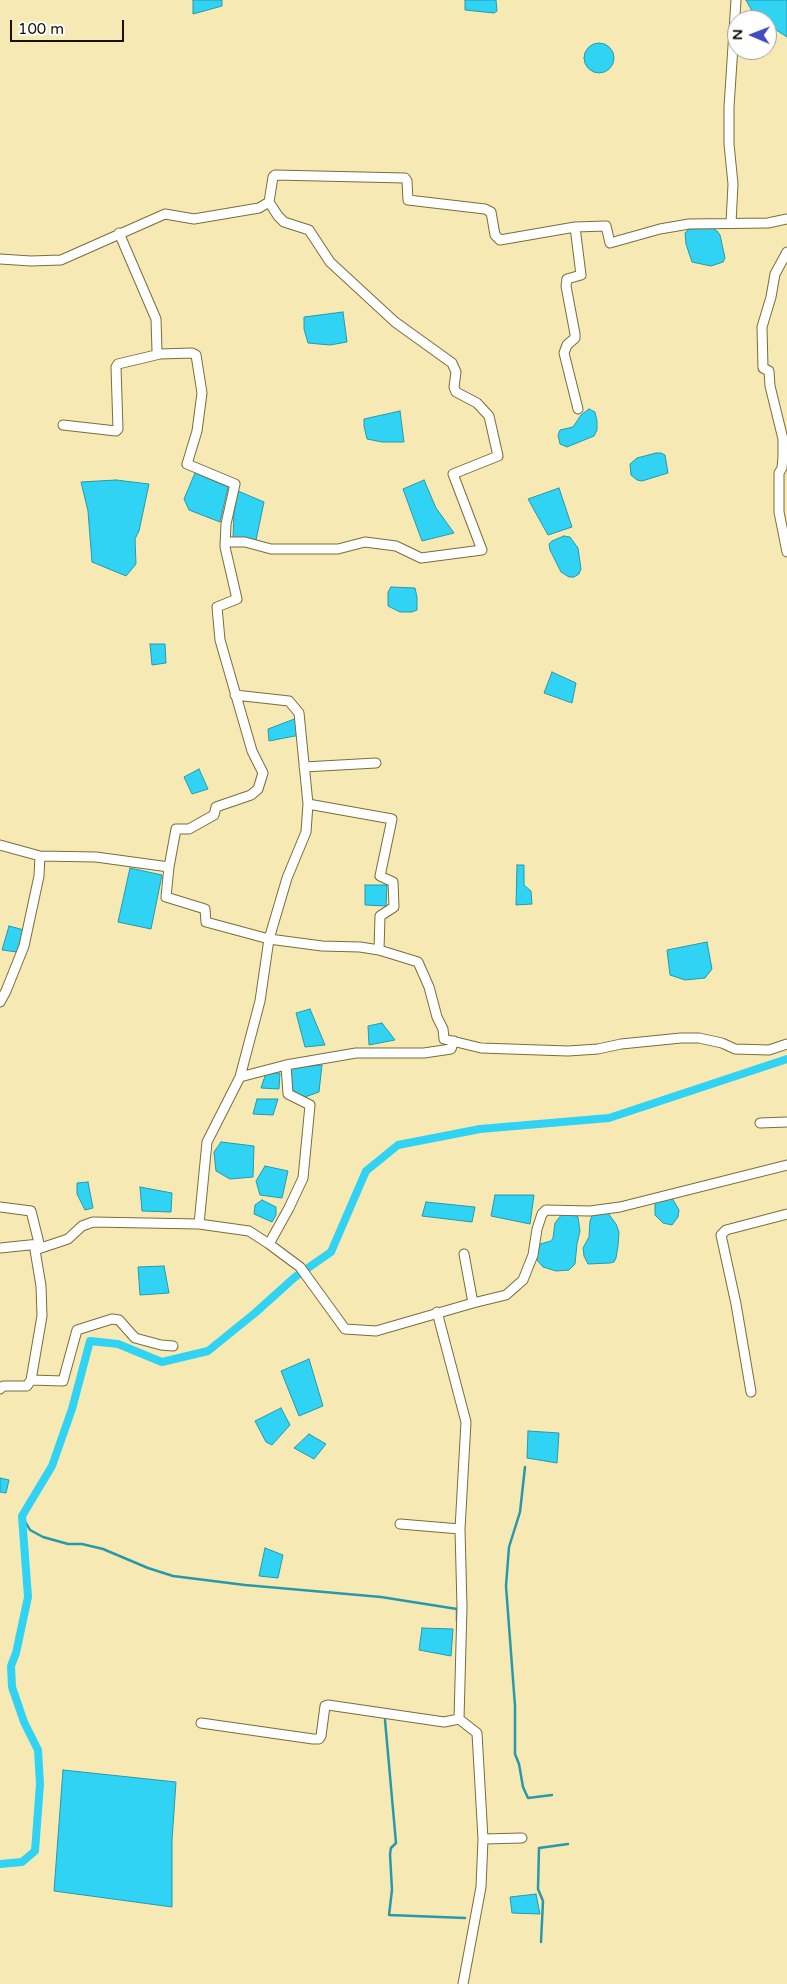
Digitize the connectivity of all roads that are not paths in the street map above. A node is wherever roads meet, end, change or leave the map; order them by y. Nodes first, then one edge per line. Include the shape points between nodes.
1 (736, 0) edge
2 (269, 202) junction
3 (787, 219) edge
4 (731, 223) junction
5 (575, 227) junction
6 (119, 233) junction
7 (787, 252) edge
8 (0, 259) edge
9 (160, 354) junction
10 (578, 408) dead end
11 (63, 425) dead end
12 (225, 542) junction
13 (787, 552) edge
14 (235, 695) junction
15 (376, 763) dead end
16 (304, 767) junction
17 (308, 804) junction
18 (0, 845) edge
19 (40, 856) junction
20 (169, 867) junction
21 (269, 939) junction
22 (379, 950) junction
23 (0, 1002) edge
24 (454, 1041) junction
25 (787, 1044) edge
26 (286, 1065) junction
27 (240, 1077) junction
28 (787, 1122) edge
29 (760, 1123) dead end
30 (787, 1165) edge
31 (0, 1207) edge
32 (787, 1214) edge
33 (200, 1224) junction
34 (270, 1244) junction
35 (39, 1246) junction
36 (0, 1248) edge
37 (464, 1254) dead end
38 (473, 1303) junction
39 (437, 1312) junction
40 (173, 1346) dead end
41 (32, 1380) junction
42 (0, 1389) edge
43 (751, 1392) dead end
44 (400, 1524) dead end
45 (460, 1529) junction
46 (458, 1719) junction
47 (201, 1723) dead end
48 (522, 1838) dead end
49 (483, 1839) junction
50 (463, 1984) edge

1 - 4 street via 729,107 733,184
2 - 5 street via 275,175 405,178 408,200 485,208 491,212 495,235 500,240
2 - 6 street via 259,208 194,219 165,214
2 - 12 street via 284,222 309,230 330,262 396,322 452,363 456,372 456,392 477,403 489,416 498,456 453,474 482,550 421,558 396,546 365,542 338,549 271,549 245,542
3 - 4 street via 768,223
4 - 5 street via 690,224 610,243 606,226
5 - 10 street via 581,276 568,279 566,286 575,338 564,353
6 - 8 street via 60,260
6 - 9 street via 156,319 157,351
7 - 13 street via 775,274 762,327 763,368 769,371 783,439 779,512
9 - 11 street via 116,367 116,431
9 - 12 street via 196,355 202,393 197,431 187,464 234,484
12 - 14 street via 237,599 217,607 220,640
14 - 16 street via 289,701 299,714
14 - 20 street via 252,751 263,773 258,789 251,795 216,807 214,815 189,829 176,829
15 - 16 street
16 - 17 street
17 - 21 street via 306,832 287,878
17 - 22 street via 392,819 380,876 393,882 394,908 381,914
18 - 19 street
19 - 20 street via 96,856
19 - 23 street via 39,876 24,946
20 - 21 street via 166,897 205,909 206,922
21 - 22 street
21 - 27 street via 260,1001
22 - 24 street via 418,962 444,1039
24 - 25 street via 481,1048 568,1052 681,1038 700,1038 735,1049 769,1050
24 - 26 street via 451,1049 424,1053 356,1053
26 - 27 street
26 - 34 street via 288,1094 310,1105 303,1178
27 - 33 street via 207,1142
28 - 29 street
30 - 38 street via 620,1206 590,1211 546,1210 542,1214 533,1255 523,1280 506,1295
31 - 35 street via 30,1209
32 - 43 street via 726,1230 721,1235
33 - 34 street via 250,1231
33 - 35 street via 93,1222 82,1226 68,1239
34 - 39 street via 300,1267 344,1329 376,1331
35 - 36 street
35 - 41 street via 35,1252 42,1286 42,1316
37 - 38 street
38 - 39 street
39 - 45 street via 466,1422
40 - 41 street via 135,1338 119,1320 112,1319 77,1330 64,1380
41 - 42 street via 27,1386 3,1386
44 - 45 street
45 - 46 street via 462,1624
46 - 47 street via 444,1722 328,1705 325,1706 319,1739
46 - 49 street via 477,1734
48 - 49 street
49 - 50 street via 481,1887

